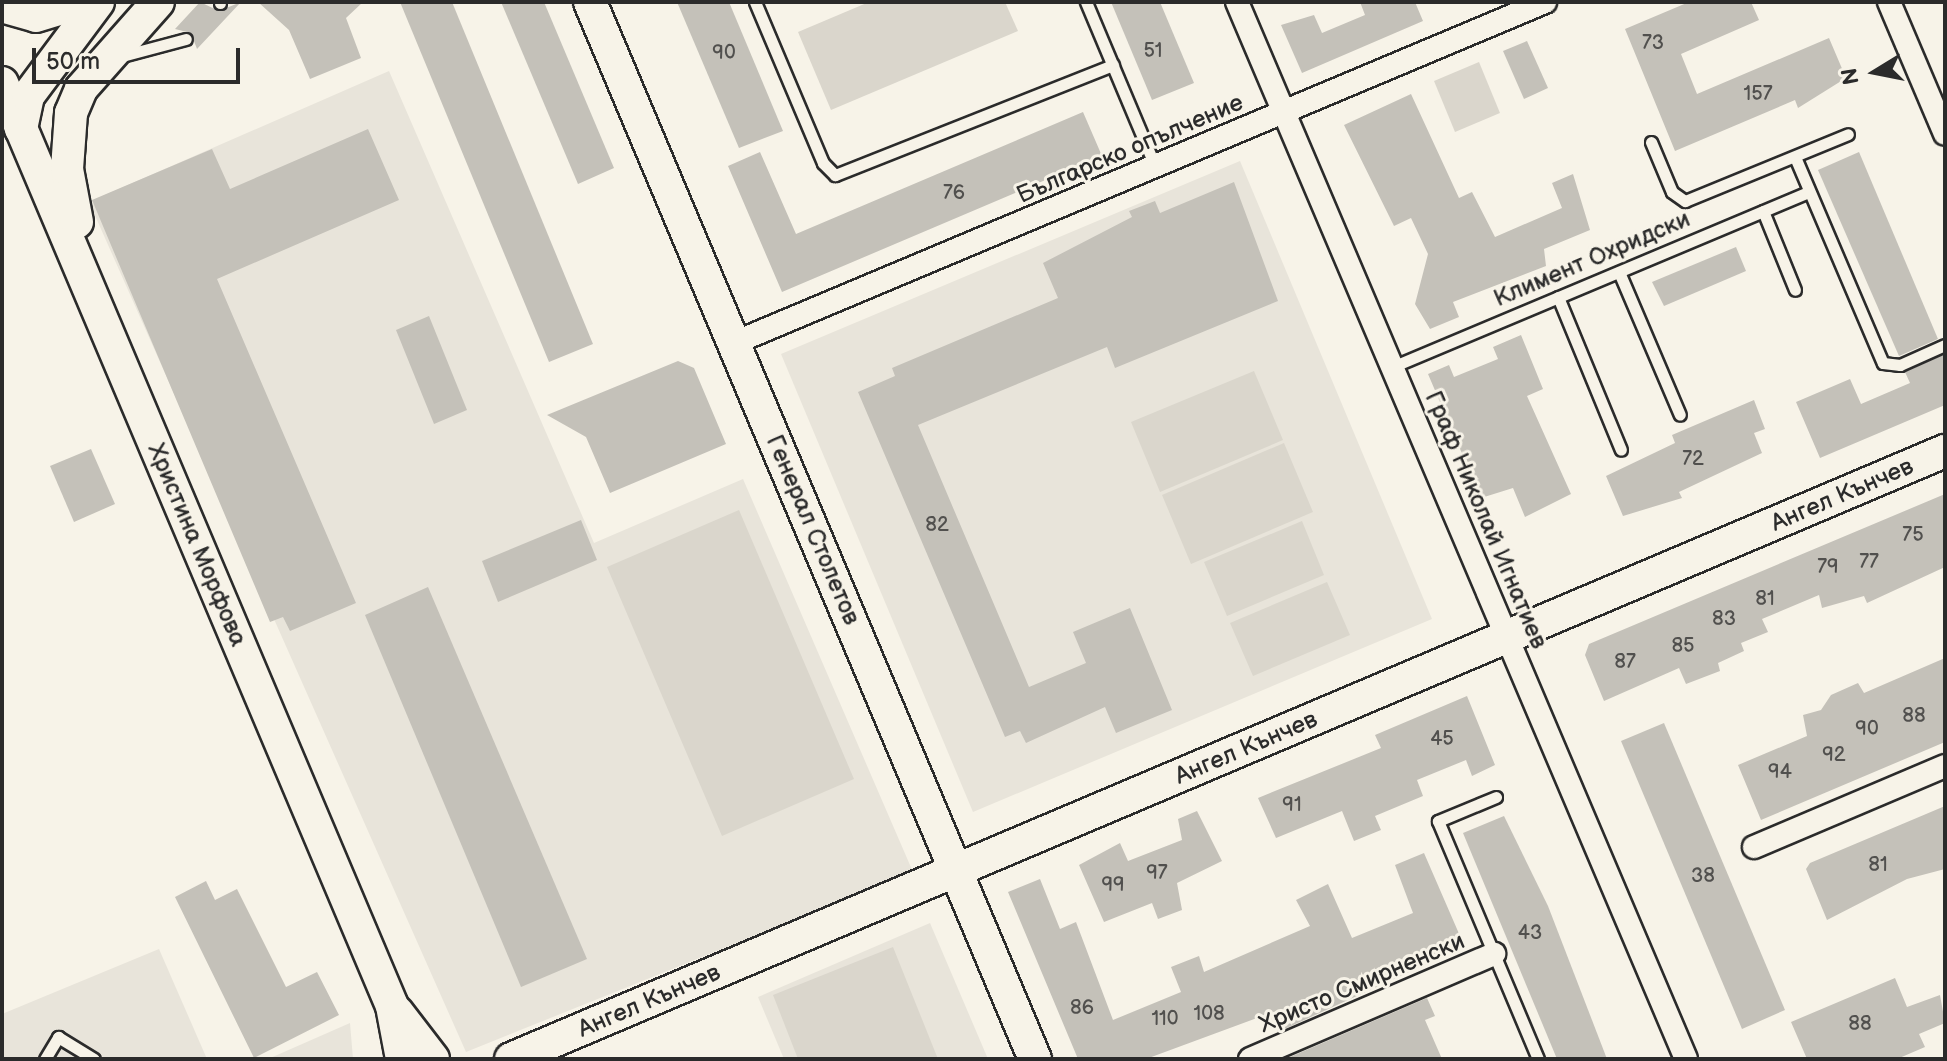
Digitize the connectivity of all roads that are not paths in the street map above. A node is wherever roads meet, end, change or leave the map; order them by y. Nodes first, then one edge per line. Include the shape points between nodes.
1 (82, 2) edge
2 (98, 2) edge
3 (158, 2) edge
4 (590, 2) edge
5 (755, 2) edge
6 (1086, 2) edge
7 (1237, 2) edge
8 (1545, 2) edge
9 (1889, 2) edge
10 (2, 6) edge
11 (186, 39) dead end
12 (1113, 65) junction
13 (98, 69) junction
14 (2, 74) edge
15 (2, 83) edge
16 (34, 86) junction
17 (1284, 112) junction
18 (21, 129) junction
19 (1848, 134) dead end
20 (1945, 134) edge
21 (1651, 142) dead end
22 (1795, 157) junction
23 (1155, 166) junction
24 (1809, 192) junction
25 (1763, 211) junction
26 (1619, 272) junction
27 (1795, 290) dead end
28 (1558, 297) junction
29 (99, 314) junction
30 (734, 343) junction
31 (1945, 345) edge
32 (1392, 367) junction
33 (1680, 415) dead end
34 (1621, 450) dead end
35 (1945, 451) edge
36 (1507, 637) junction
37 (1945, 766) edge
38 (1496, 797) dead end
39 (1754, 847) dead end
40 (956, 871) junction
41 (1494, 954) junction
42 (392, 1006) junction
43 (539, 1052) edge
44 (45, 1059) edge
45 (94, 1059) edge
46 (402, 1059) edge
47 (433, 1059) edge
48 (511, 1059) edge
49 (1035, 1059) edge
50 (1250, 1059) edge
51 (1538, 1059) edge
52 (1686, 1059) edge

1 - 10 street via 36,16
2 - 16 street
3 - 13 street
4 - 30 street, Генерал Столетов
5 - 12 lane via 823,163 835,175
6 - 12 lane
7 - 17 street, Граф Николай Игнатиев
8 - 17 street, Българско опълчение
9 - 20 street
11 - 13 lane
12 - 23 lane
13 - 16 street
13 - 29 street via 71,113 67,169
14 - 16 street
15 - 18 street, Христина Морфова
16 - 18 street
17 - 23 street, Българско опълчение
17 - 32 street, Граф Николай Игнатиев
18 - 29 street, Христина Морфова
19 - 22 lane
21 - 22 lane via 1672,192 1685,201
22 - 24 lane
23 - 30 street, Българско опълчение
24 - 25 lane, Климент Охридски
24 - 31 lane via 1883,363 1900,365
25 - 26 lane, Климент Охридски
25 - 27 lane
26 - 28 lane, Климент Охридски
26 - 33 lane
28 - 32 lane, Климент Охридски
28 - 34 lane
29 - 42 street, Христина Морфова
30 - 40 street, Генерал Столетов
32 - 36 street, Граф Николай Игнатиев
35 - 36 street, Ангел Кънчев
36 - 40 street, Ангел Кънчев
36 - 52 street, Граф Николай Игнатиев
37 - 39 street
38 - 41 lane via 1438,821
40 - 43 street, Ангел Кънчев
40 - 49 street, Генерал Столетов
41 - 50 street, Христо Смирненски
41 - 51 lane
42 - 46 street, Христина Морфова
42 - 47 street, Христина Морфова
43 - 48 street, Ангел Кънчев
44 - 45 lane via 58,1037

